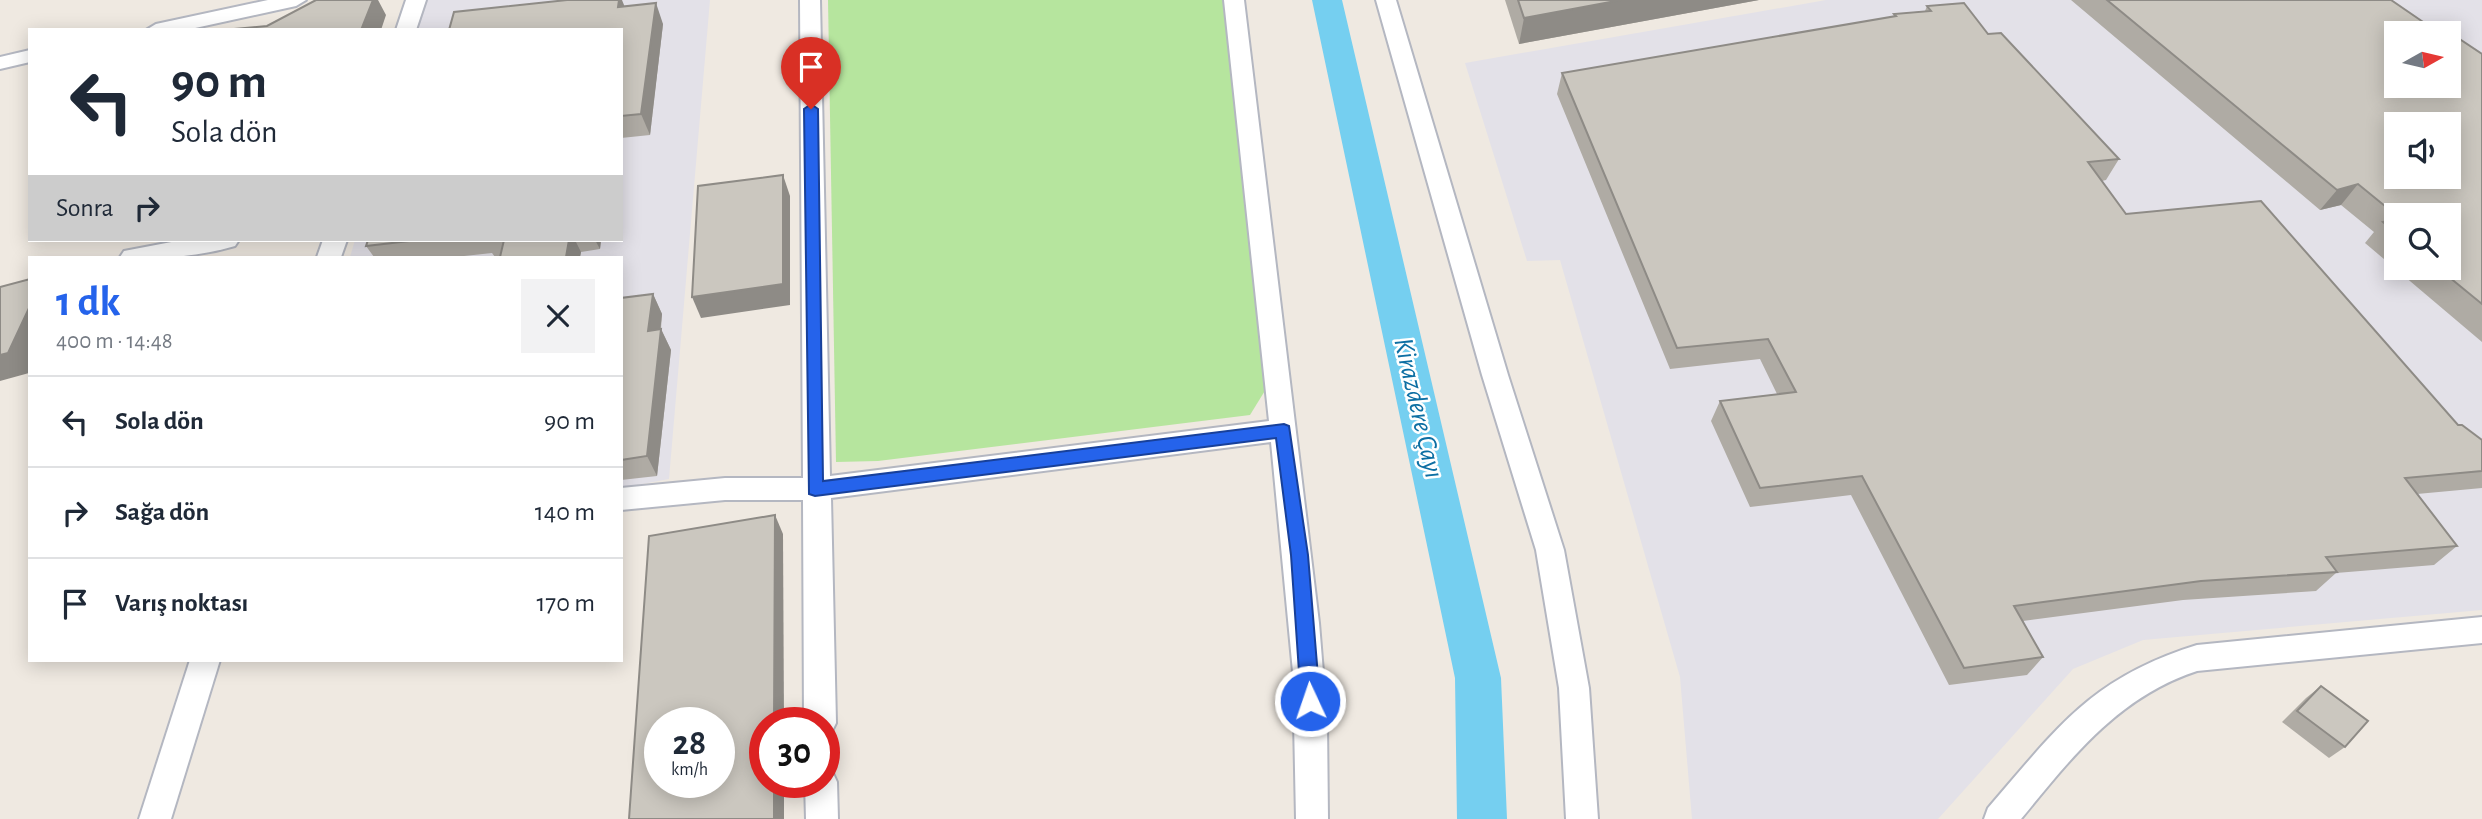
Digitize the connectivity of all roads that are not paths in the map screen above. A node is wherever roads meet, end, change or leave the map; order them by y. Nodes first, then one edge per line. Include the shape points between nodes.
1 (296, 0) edge
2 (416, 0) edge
3 (810, 0) edge
4 (1234, 0) edge
5 (1386, 0) edge
6 (165, 28) edge
7 (407, 28) edge
8 (28, 56) edge
9 (0, 63) edge
10 (216, 242) edge
11 (138, 256) edge
12 (1284, 430) junction
13 (815, 489) junction
14 (623, 499) edge
15 (2482, 630) edge
16 (204, 662) edge
17 (820, 707) edge
18 (821, 798) edge
19 (155, 819) edge
20 (822, 819) edge
21 (1312, 819) edge
22 (1583, 819) edge
23 (2000, 819) edge

1 - 6 street
2 - 7 street
3 - 13 street
4 - 12 street
5 - 22 street via 1550,550 1574,688
8 - 9 street
10 - 11 street
12 - 13 street
12 - 21 street via 1309,677
13 - 14 street via 725,489
13 - 17 street
15 - 23 street via 2197,658 2169,665 2117,692 2087,719
16 - 19 street
18 - 20 street

